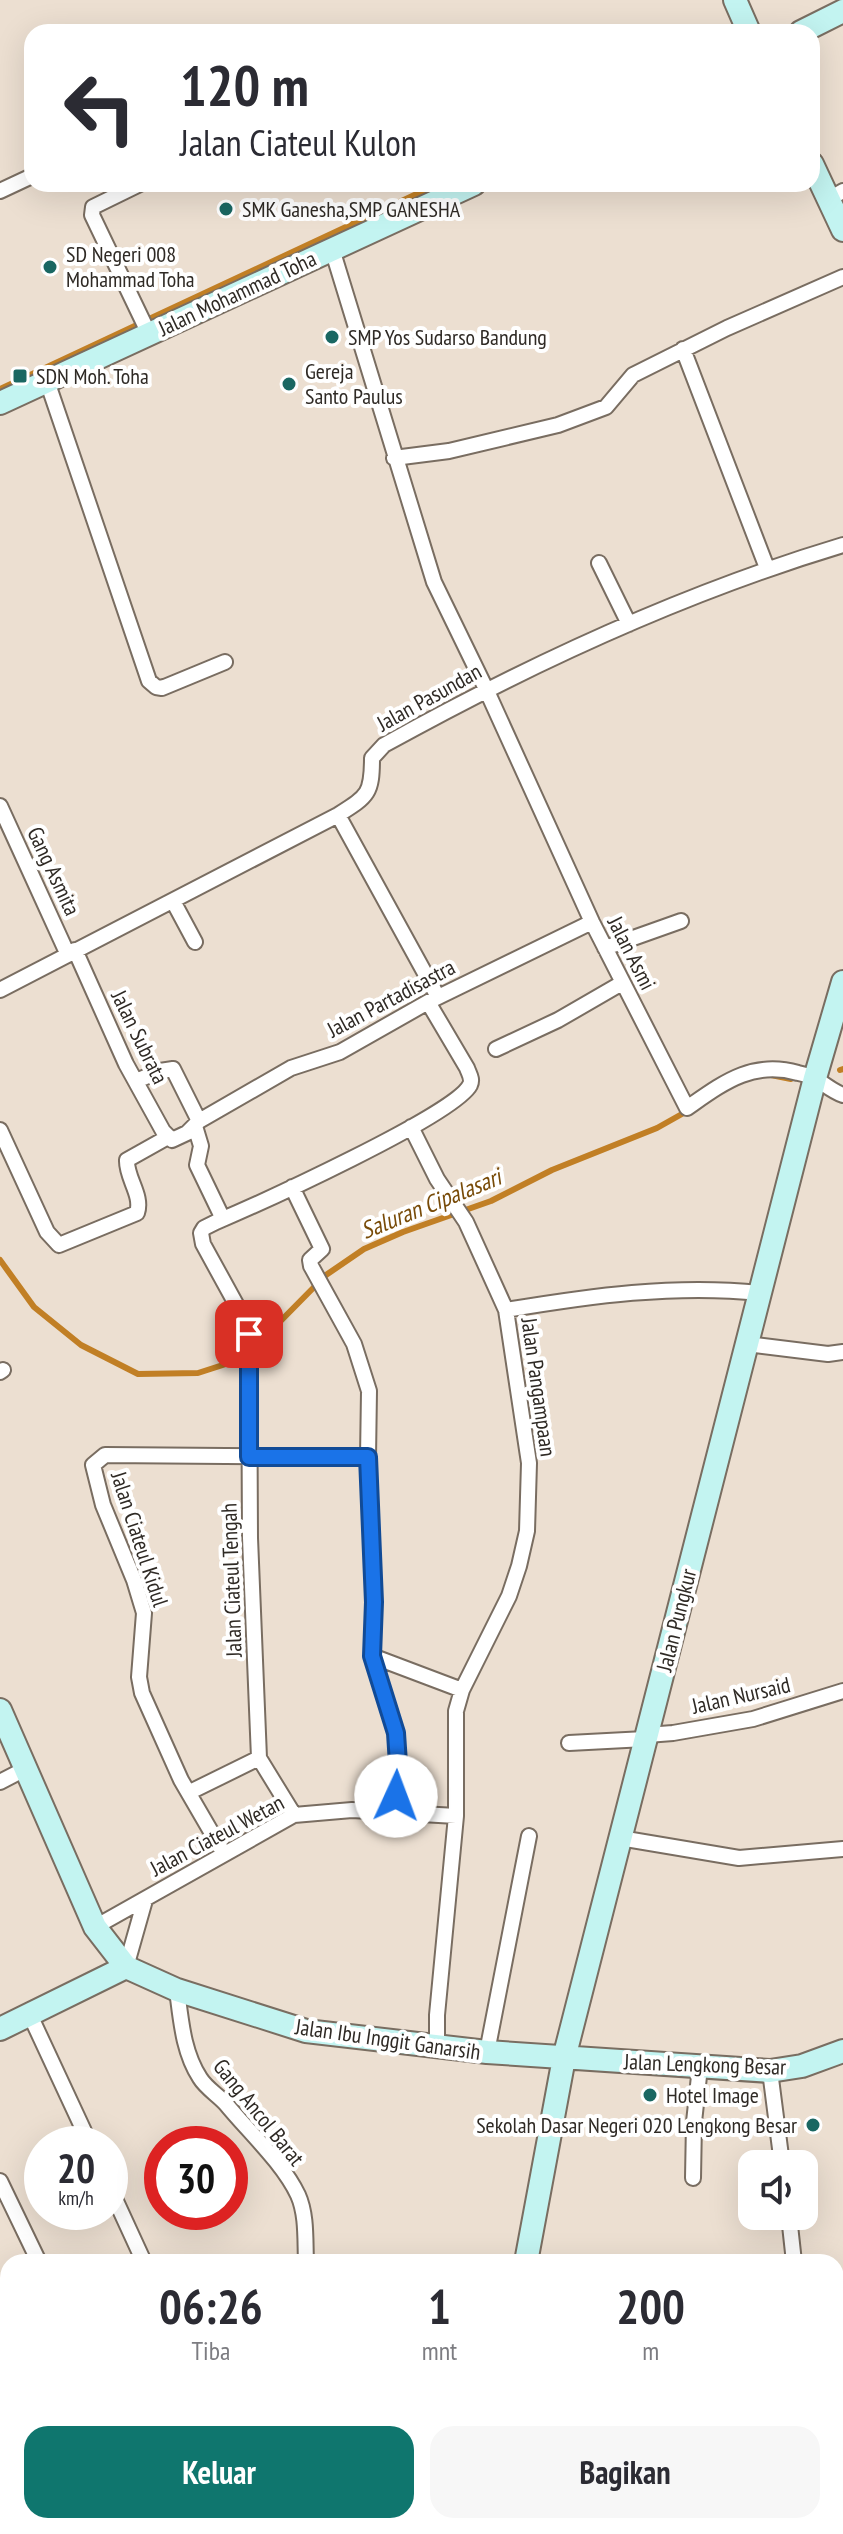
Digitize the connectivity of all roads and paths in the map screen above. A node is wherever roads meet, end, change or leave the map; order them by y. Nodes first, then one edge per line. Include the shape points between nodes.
1 (735, 0) edge
2 (843, 11) edge
3 (746, 24) edge
4 (817, 24) edge
5 (820, 174) edge
6 (24, 180) edge
7 (0, 191) edge
8 (124, 192) edge
9 (457, 192) edge
10 (836, 195) edge
11 (843, 230) edge
12 (332, 249) junction
13 (843, 277) edge
14 (149, 334) junction
15 (683, 349) junction
16 (47, 381) junction
17 (0, 403) edge
18 (394, 458) junction
19 (843, 545) edge
20 (599, 563) dead end
21 (767, 568) junction
22 (629, 624) junction
23 (225, 662) dead end
24 (486, 689) junction
25 (0, 806) edge
26 (338, 815) junction
27 (173, 901) junction
28 (681, 921) dead end
29 (592, 922) junction
30 (195, 942) dead end
31 (605, 948) junction
32 (72, 952) junction
33 (843, 982) edge
34 (622, 983) junction
35 (0, 990) edge
36 (433, 1000) junction
37 (496, 1049) dead end
38 (815, 1078) junction
39 (136, 1081) junction
40 (843, 1095) edge
41 (197, 1123) junction
42 (411, 1127) junction
43 (0, 1130) edge
44 (170, 1139) junction
45 (292, 1187) junction
46 (223, 1219) junction
47 (760, 1293) junction
48 (506, 1310) junction
49 (747, 1344) junction
50 (843, 1352) edge
51 (249, 1457) junction
52 (368, 1457) junction
53 (372, 1656) junction
54 (462, 1690) junction
55 (843, 1691) edge
56 (0, 1710) edge
57 (646, 1737) junction
58 (569, 1743) dead end
59 (259, 1758) junction
60 (25, 1769) junction
61 (0, 1782) edge
62 (190, 1792) junction
63 (393, 1812) junction
64 (294, 1815) junction
65 (456, 1816) junction
66 (529, 1836) dead end
67 (620, 1838) junction
68 (843, 1849) edge
69 (224, 1854) junction
70 (145, 1900) junction
71 (95, 1927) junction
72 (126, 1967) junction
73 (177, 1990) junction
74 (30, 2015) junction
75 (0, 2029) edge
76 (437, 2046) junction
77 (843, 2051) edge
78 (487, 2052) junction
79 (564, 2058) junction
80 (700, 2067) junction
81 (770, 2071) junction
82 (82, 2126) edge
83 (780, 2150) edge
84 (693, 2178) dead end
85 (0, 2181) edge
86 (128, 2227) edge
87 (791, 2230) edge
88 (35, 2254) edge
89 (140, 2254) edge
90 (306, 2254) edge
91 (527, 2254) edge
92 (793, 2254) edge

1 - 3 main road
2 - 4 main road
5 - 10 main road
6 - 7 street
8 - 14 street via 93,207 92,215
9 - 12 main road, Jalan Mohammad Toha
10 - 11 main road
12 - 14 main road, Jalan Mohammad Toha
12 - 18 street, Jalan Asmi
13 - 15 street
14 - 16 main road, Jalan Mohammad Toha
15 - 18 street via 627,378 606,407 558,425
15 - 21 street
16 - 17 main road, Jalan Mohammad Toha
16 - 23 street via 149,681 162,688
18 - 24 street, Jalan Asmi via 434,582
19 - 21 street, Jalan Pasundan
20 - 22 street
21 - 22 street, Jalan Pasundan
22 - 24 street, Jalan Pasundan
24 - 26 street, Jalan Pasundan via 384,745 372,758 369,793
24 - 29 street, Jalan Asmi
25 - 32 street, Gang Asmita
26 - 27 street, Jalan Pasundan
26 - 36 street
27 - 30 street
27 - 32 street, Jalan Pasundan
28 - 31 street
29 - 31 street, Jalan Asmi
29 - 36 street, Jalan Partadisastra
31 - 34 street, Jalan Asmi
32 - 35 street, Jalan Pasundan
32 - 39 street, Jalan Subrata
33 - 38 main road, Jalan Pungkur
34 - 37 street
34 - 38 street, Jalan Asmi via 687,1108 758,1068
36 - 41 street, Jalan Partadisastra via 340,1052 291,1068
36 - 42 street via 471,1080 469,1088 442,1110
38 - 40 street
38 - 47 main road, Jalan Pungkur
39 - 41 street via 173,1069
39 - 44 street, Jalan Subrata
41 - 44 street, Jalan Partadisastra
41 - 46 street via 197,1165
42 - 45 street
42 - 48 street
43 - 44 street, Jalan Partadisastra via 47,1232 59,1245 137,1213 127,1160
45 - 46 street
45 - 52 street via 322,1249 310,1260 354,1344 369,1391
46 - 51 street, Jalan Ciateul Tengah via 204,1228 201,1237 248,1326
47 - 48 street, Jalan Pangampaan via 671,1290
47 - 49 main road, Jalan Pungkur
48 - 54 street, Jalan Pangampaan via 529,1463 527,1531 509,1596
49 - 50 street
49 - 57 main road, Jalan Pungkur
51 - 52 street
51 - 59 street, Jalan Ciateul Tengah
51 - 62 street, Jalan Ciateul Kidul via 105,1455 93,1465 144,1613 140,1684
52 - 53 street
53 - 54 street
53 - 63 street via 396,1733 399,1779
54 - 65 street, Jalan Pangampaan via 456,1711
55 - 57 street, Jalan Nursaid via 753,1719
56 - 60 main road, Jalan Ibu Inggit Ganarsih
57 - 58 street, Jalan Nursaid
57 - 67 main road, Jalan Pungkur
59 - 62 street
59 - 64 street, Jalan Ciateul Tengah
60 - 61 street
60 - 71 main road, Jalan Ibu Inggit Ganarsih
62 - 69 street, Jalan Ciateul Kidul
63 - 64 street, Jalan Ciateul Wetan
63 - 65 street, Jalan Ciateul Wetan
64 - 69 street, Jalan Ciateul Wetan
65 - 76 street, Jalan Pangampaan
66 - 78 street
67 - 68 street via 739,1858
67 - 79 main road, Jalan Pungkur
69 - 70 street, Jalan Ciateul Wetan
70 - 71 street, Jalan Ciateul Wetan
70 - 72 street, Jalan Ciateul Wetan
71 - 72 main road, Jalan Ibu Inggit Ganarsih
72 - 73 main road, Jalan Ibu Inggit Ganarsih
72 - 74 main road
73 - 76 main road, Jalan Ibu Inggit Ganarsih via 306,2031
73 - 90 street, Gang Ancol Barat via 189,2057 201,2081 257,2138 298,2196
74 - 75 main road
74 - 82 street
76 - 78 main road, Jalan Ibu Inggit Ganarsih
77 - 81 main road, Jalan Lengkong Besar
78 - 79 main road, Jalan Ibu Inggit Ganarsih
79 - 80 main road, Jalan Lengkong Besar
79 - 91 main road, Jalan Pungkur
80 - 81 main road, Jalan Lengkong Besar
80 - 84 street
81 - 83 street
85 - 88 street
86 - 89 street
87 - 92 street

